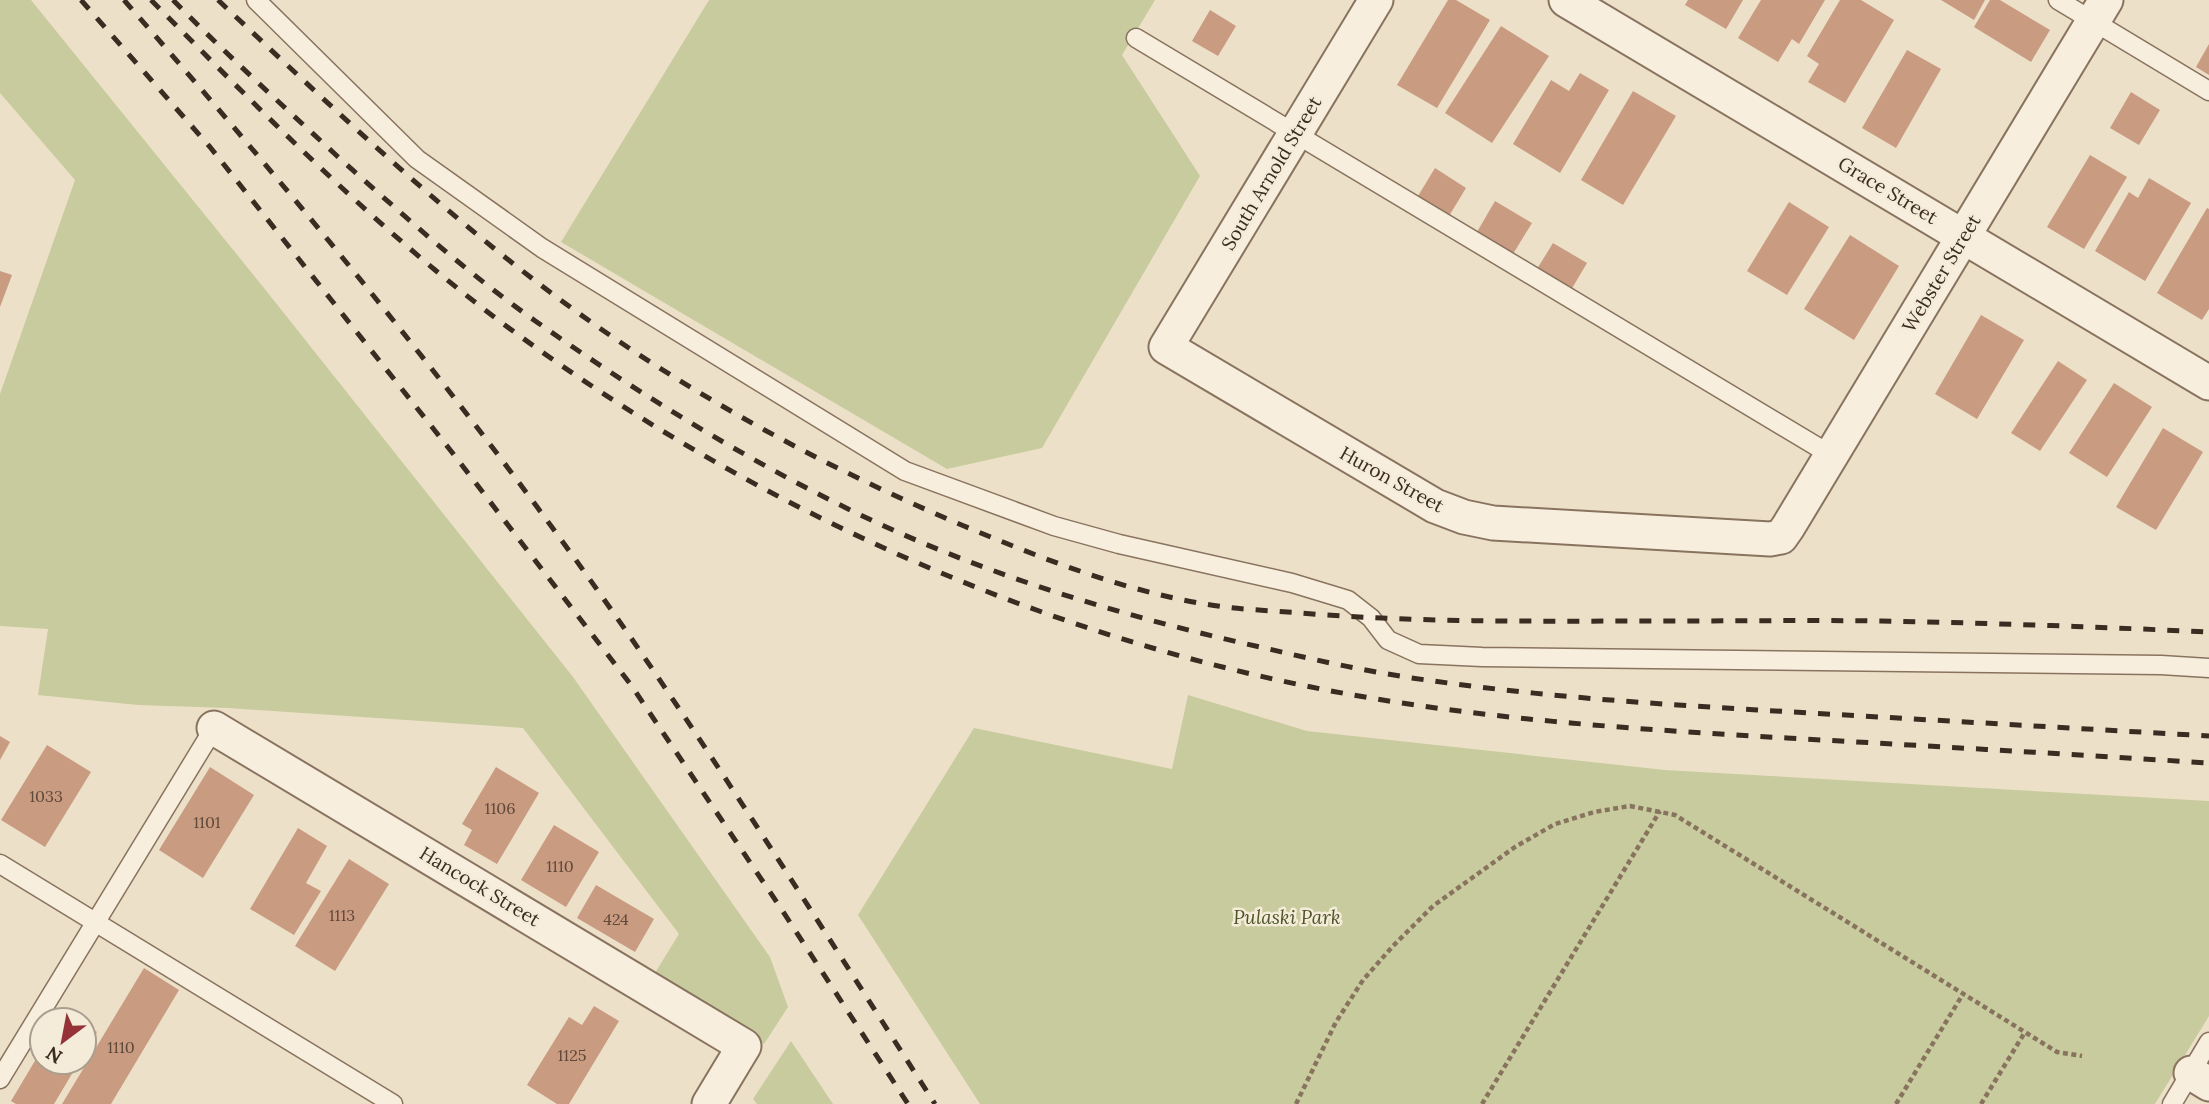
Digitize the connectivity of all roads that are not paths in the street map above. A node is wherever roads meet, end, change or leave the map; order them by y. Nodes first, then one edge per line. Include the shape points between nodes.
1 (256, 0) edge
2 (1376, 0) edge
3 (1566, 0) edge
4 (2058, 0) edge
5 (2100, 11) edge
6 (1136, 38) dead end
7 (2209, 91) edge
8 (1294, 134) junction
9 (1964, 235) junction
10 (1166, 347) joint
11 (2209, 383) edge
12 (1831, 455) junction
13 (1770, 539) joint
14 (2209, 668) edge
15 (214, 728) joint
16 (0, 864) edge
17 (95, 923) junction
18 (2209, 1042) edge
19 (2200, 1078) edge
20 (0, 1079) edge
21 (393, 1104) edge
22 (709, 1104) edge
23 (2172, 1104) edge

1 - 14 lane via 417,159 542,248 905,471 1054,526 1348,600 1371,618 1388,640 1419,654
2 - 8 street, South Arnold Street
3 - 9 street, Grace Street
4 - 5 lane
5 - 7 lane
5 - 9 street, Webster Street
6 - 8 lane
8 - 10 street, South Arnold Street
8 - 12 lane
9 - 11 street, Grace Street
9 - 12 street, Webster Street
10 - 13 street, Huron Street via 1435,506 1464,517 1493,523
12 - 13 street, Webster Street via 1781,537
15 - 17 lane
15 - 22 street, Hancock Street via 744,1046
16 - 17 lane
17 - 20 lane
17 - 21 lane
18 - 19 lane
19 - 23 lane

